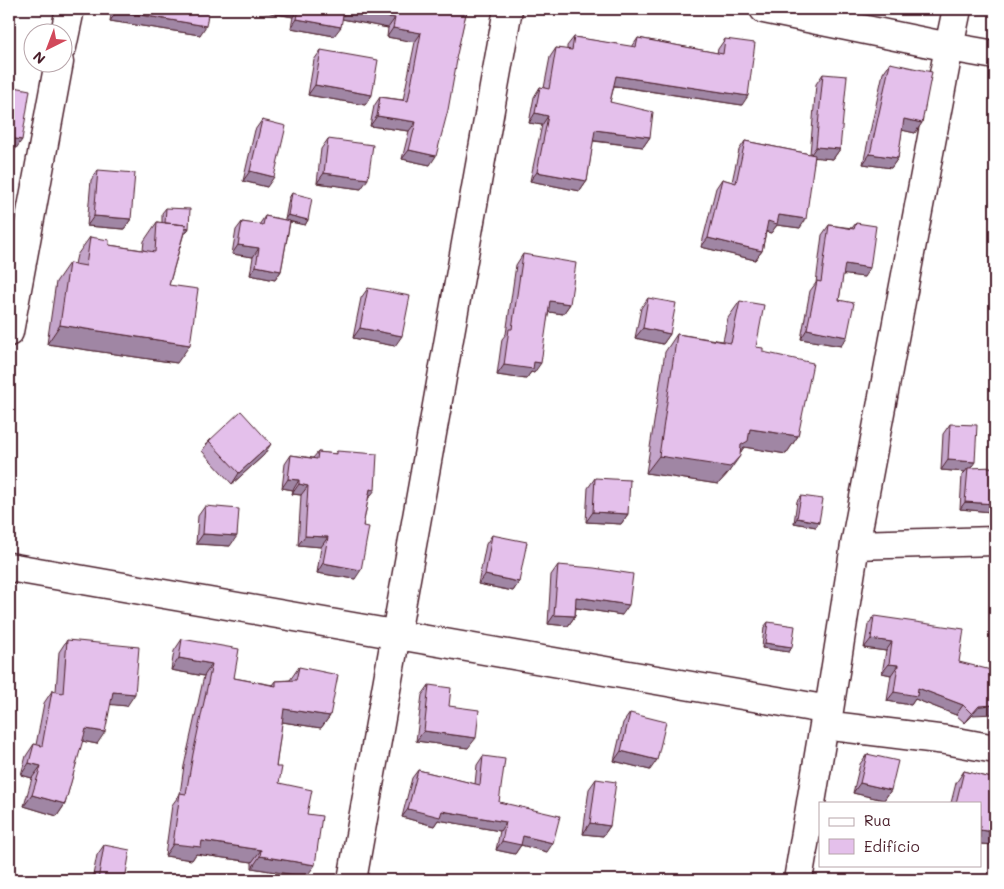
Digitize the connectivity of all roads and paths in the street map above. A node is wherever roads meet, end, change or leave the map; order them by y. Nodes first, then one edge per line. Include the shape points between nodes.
1 (70, 9) edge
2 (508, 9) edge
3 (764, 9) edge
4 (957, 9) edge
5 (67, 22) edge
6 (949, 47) junction
7 (995, 55) edge
8 (58, 72) edge
9 (9, 332) edge
10 (995, 541) edge
11 (856, 545) junction
12 (9, 567) edge
13 (396, 634) junction
14 (826, 718) junction
15 (995, 749) edge
16 (352, 880) edge
17 (798, 880) edge

1 - 5 street
2 - 13 street
3 - 6 street
4 - 6 street
6 - 7 street
6 - 11 street
8 - 9 street
10 - 11 street
11 - 14 street
12 - 13 street
13 - 14 street
13 - 16 street
14 - 15 street
14 - 17 street

